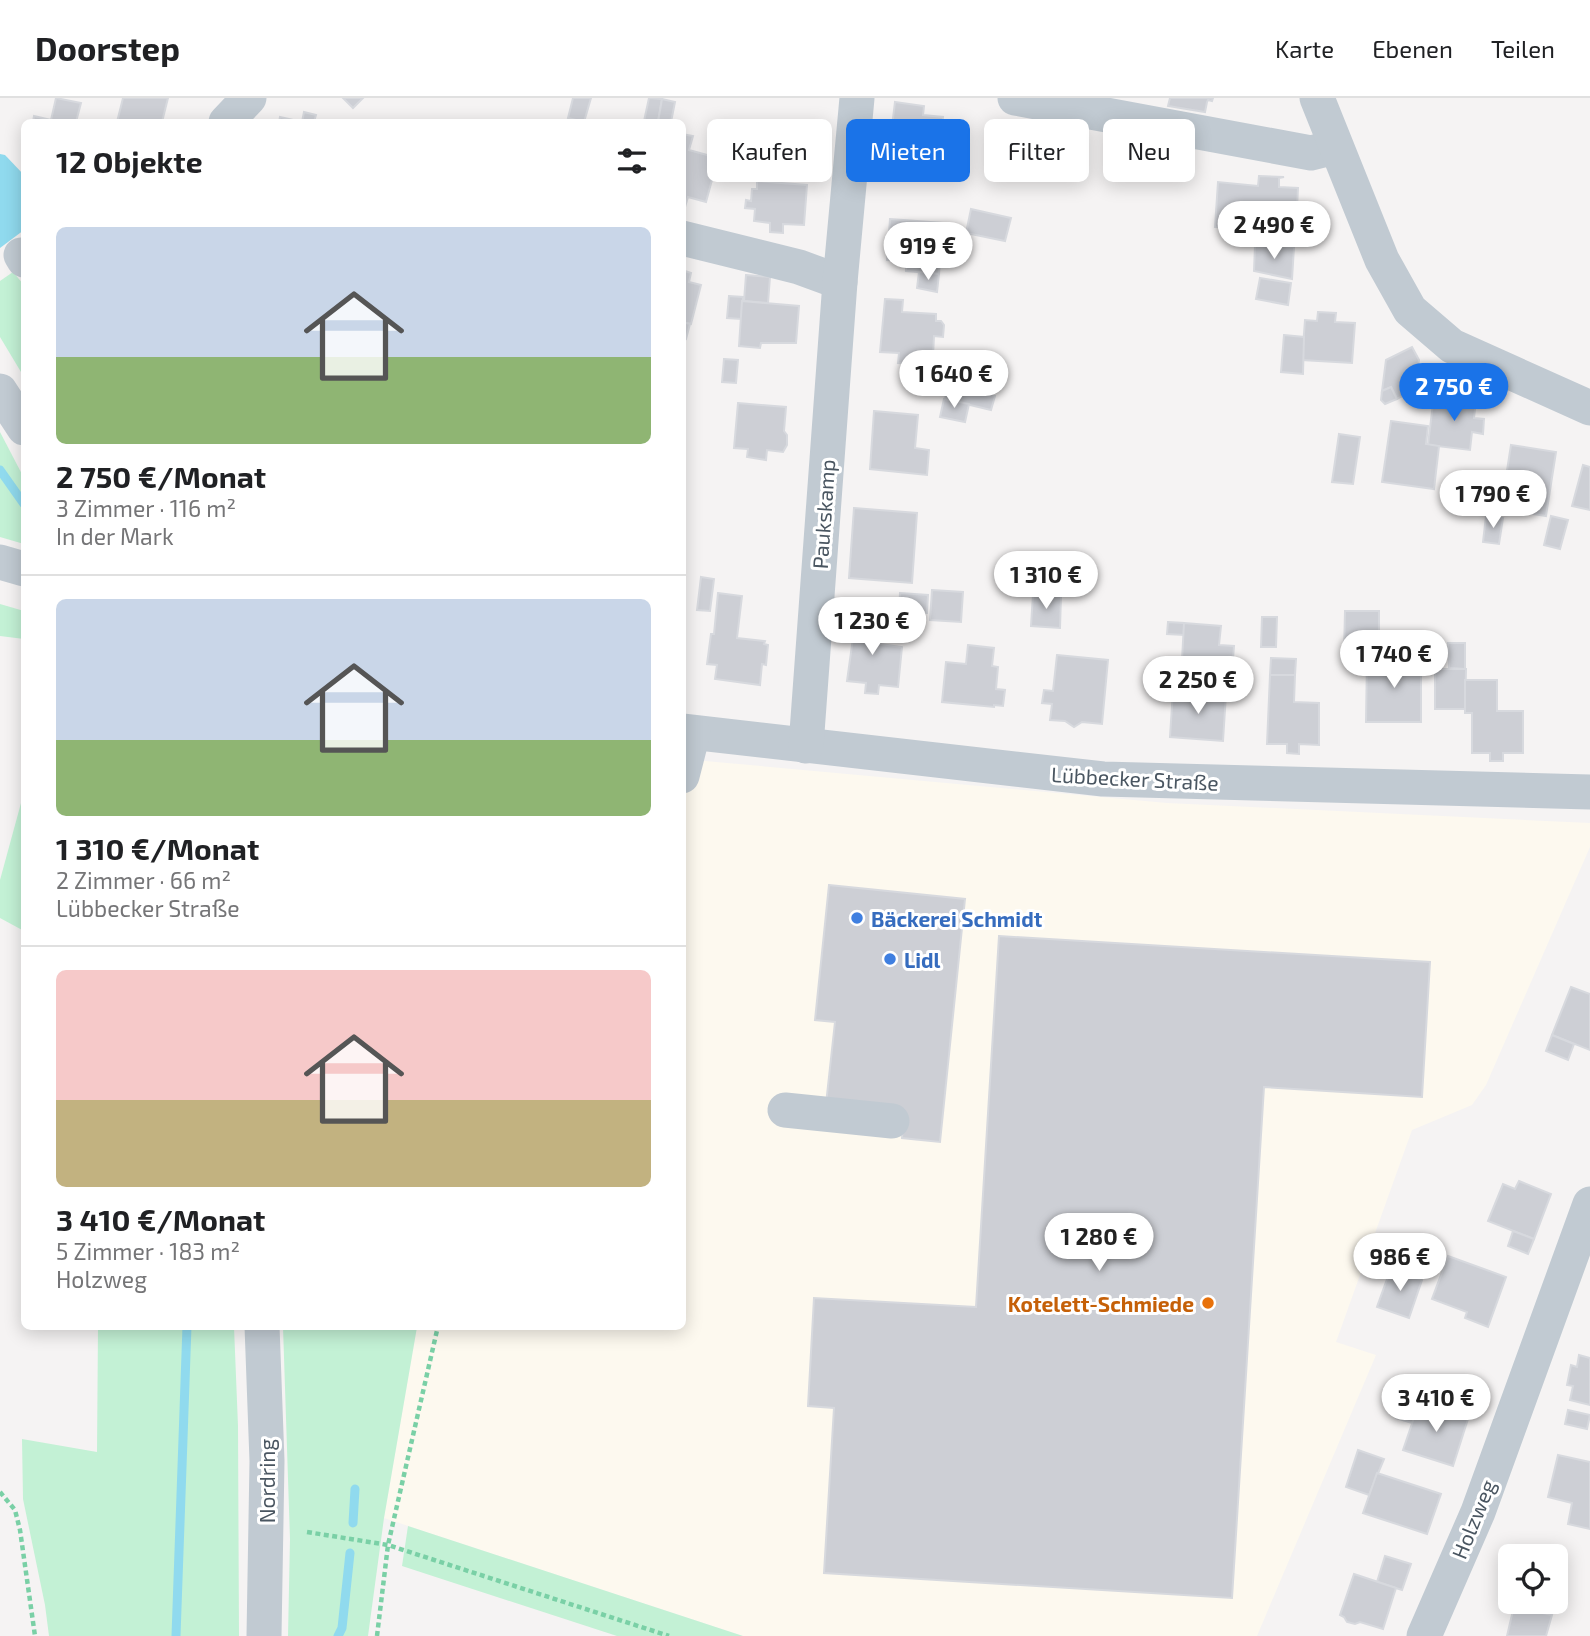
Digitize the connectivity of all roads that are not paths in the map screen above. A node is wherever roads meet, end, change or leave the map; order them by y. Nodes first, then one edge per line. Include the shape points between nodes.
1 (249, 98) edge
2 (857, 98) edge
3 (1015, 98) edge
4 (1317, 98) edge
5 (229, 119) edge
6 (1335, 147) junction
7 (686, 239) edge
8 (840, 282) junction
9 (0, 391) edge
10 (1590, 408) edge
11 (21, 423) edge
12 (0, 562) edge
13 (21, 568) edge
14 (688, 732) edge
15 (806, 746) junction
16 (1590, 792) edge
17 (785, 1110) dead end
18 (892, 1121) dead end
19 (1590, 1204) edge
20 (262, 1330) edge
21 (264, 1636) edge
22 (1424, 1636) edge

1 - 5 street
2 - 8 street, Paukskamp
3 - 6 street via 1311,153
4 - 6 street
6 - 10 street via 1382,260 1410,310 1452,346
7 - 8 street
8 - 15 street, Paukskamp
9 - 11 street
12 - 13 street
14 - 15 street, Lübbecker Straße
15 - 16 street, Lübbecker Straße via 1103,779
17 - 18 street
19 - 22 street, Holzweg via 1478,1512
20 - 21 street, Nordring via 267,1461

